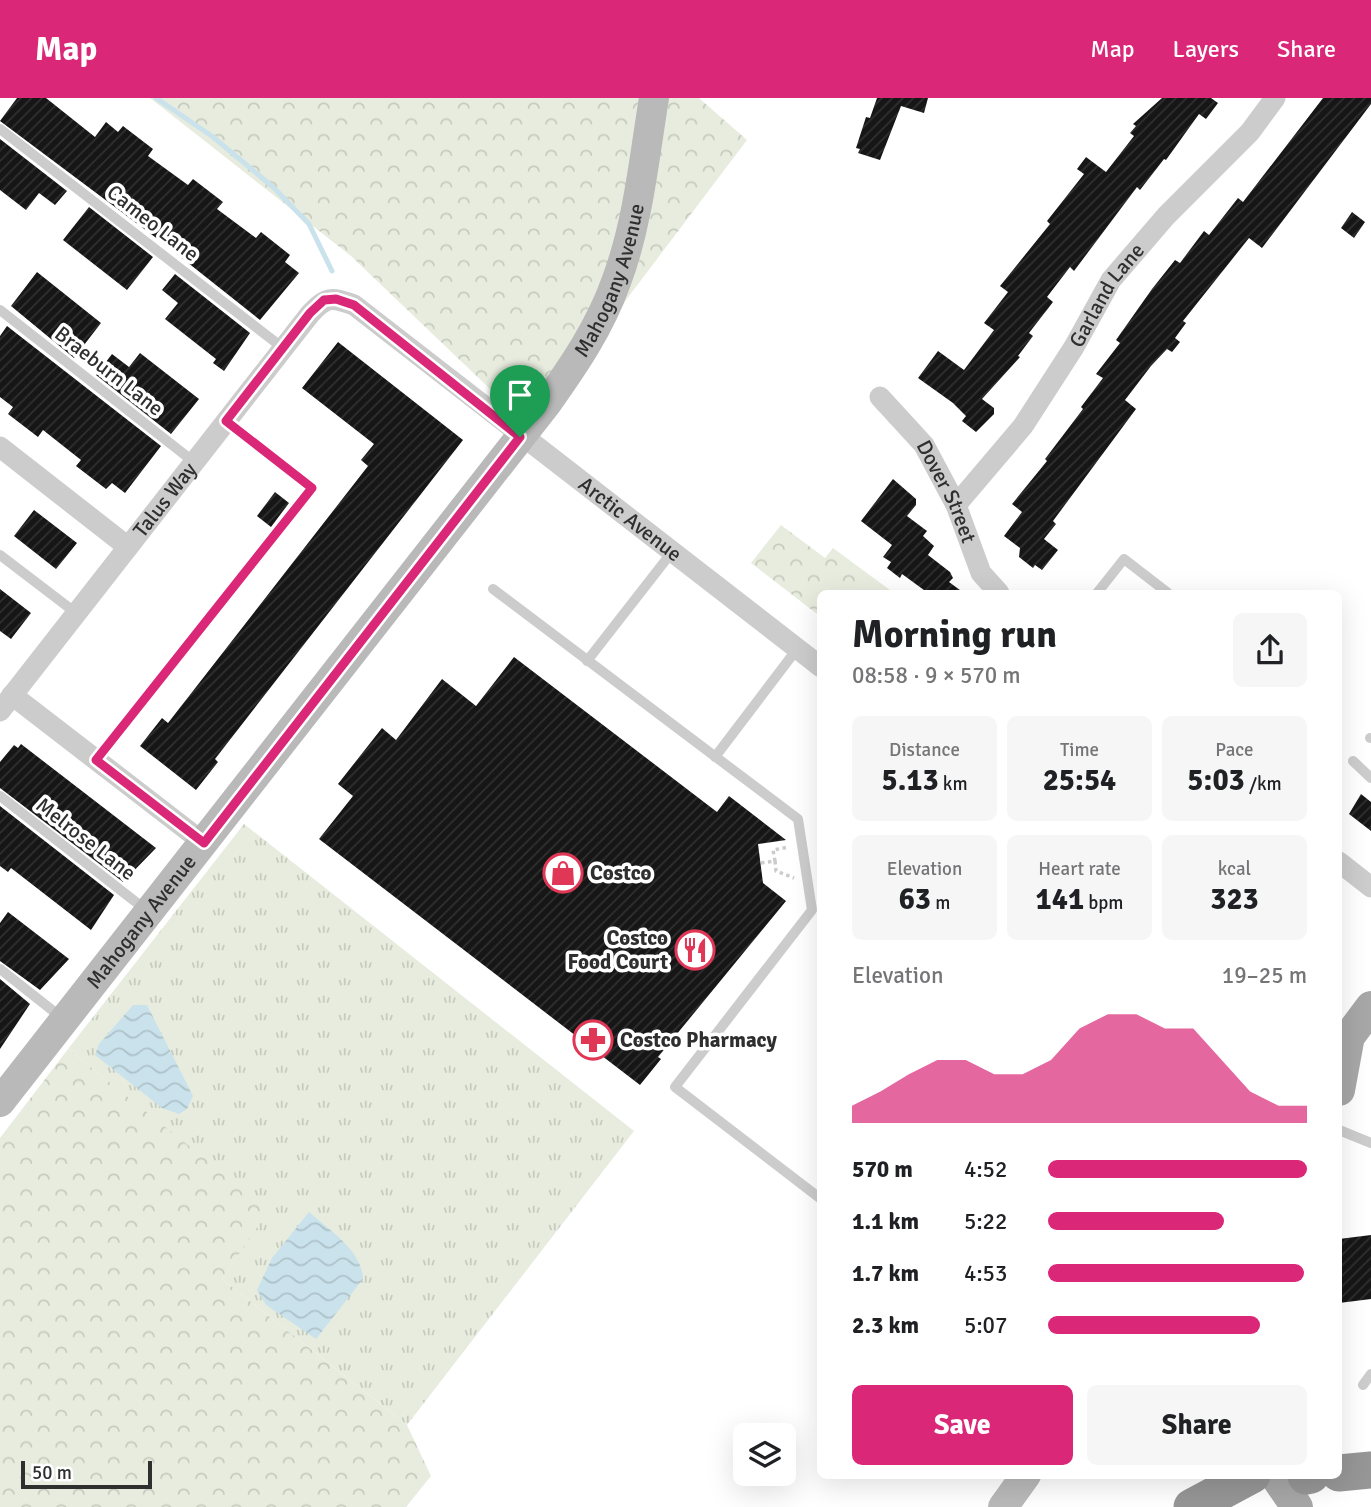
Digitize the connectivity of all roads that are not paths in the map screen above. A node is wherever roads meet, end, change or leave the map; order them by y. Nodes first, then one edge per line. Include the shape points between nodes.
1 (654, 98) edge
2 (1275, 98) edge
3 (0, 129) edge
4 (336, 299) joint
5 (0, 310) edge
6 (283, 348) junction
7 (880, 397) dead end
8 (226, 421) junction
9 (520, 437) junction
10 (0, 447) edge
11 (194, 462) junction
12 (956, 505) junction
13 (128, 547) junction
14 (672, 552) junction
15 (0, 555) edge
16 (493, 589) dead end
17 (996, 590) edge
18 (1099, 590) edge
19 (1164, 590) edge
20 (76, 613) junction
21 (797, 649) junction
22 (587, 661) junction
23 (817, 664) edge
24 (6, 703) edge
25 (715, 757) junction
26 (96, 760) junction
27 (1353, 761) dead end
28 (1371, 778) edge
29 (0, 796) edge
30 (204, 843) junction
31 (1342, 864) edge
32 (1371, 887) edge
33 (148, 912) junction
34 (0, 969) edge
35 (1371, 1007) edge
36 (64, 1020) junction
37 (1344, 1046) edge
38 (1342, 1064) edge
39 (7, 1089) edge
40 (1342, 1131) edge
41 (1371, 1143) edge
42 (817, 1196) edge
43 (1371, 1374) edge
44 (1363, 1385) dead end
45 (1371, 1470) edge
46 (1342, 1473) edge
47 (1023, 1479) edge
48 (1244, 1479) edge
49 (1278, 1479) edge
50 (1307, 1479) edge
51 (1003, 1507) edge
52 (1192, 1507) edge
53 (1297, 1507) edge

1 - 9 street, Mahogany Avenue via 617,282 583,353
2 - 12 street, Garland Lane via 1250,132 1166,216 1111,280 1023,426
3 - 6 lane, Cameo Lane
4 - 6 street, Talus Way via 324,300
4 - 9 street, Arctic Avenue via 354,305
5 - 11 lane, Braeburn Lane
6 - 8 street, Talus Way
7 - 12 street, Dover Street via 924,445
8 - 11 street, Talus Way
8 - 26 lane via 312,488
9 - 14 street, Arctic Avenue
9 - 30 street, Mahogany Avenue
10 - 13 street
11 - 13 street, Talus Way
12 - 17 street, Dover Street via 981,573
13 - 20 street, Talus Way
14 - 21 street, Arctic Avenue
14 - 22 lane
15 - 20 lane
16 - 22 lane
18 - 19 lane via 1124,559
20 - 24 street, Talus Way
21 - 23 street, Arctic Avenue
21 - 25 lane
22 - 25 lane
24 - 26 street
25 - 42 lane via 798,819 812,910 676,1087
26 - 30 street
27 - 28 lane
29 - 33 lane, Melrose Lane
30 - 33 street, Mahogany Avenue
31 - 32 street
33 - 36 street, Mahogany Avenue
34 - 36 lane
35 - 37 main road
36 - 39 street, Mahogany Avenue
37 - 38 main road
40 - 41 lane
43 - 44 lane
45 - 46 highway
47 - 51 street
48 - 52 highway
49 - 53 main road
50 - 53 main road

